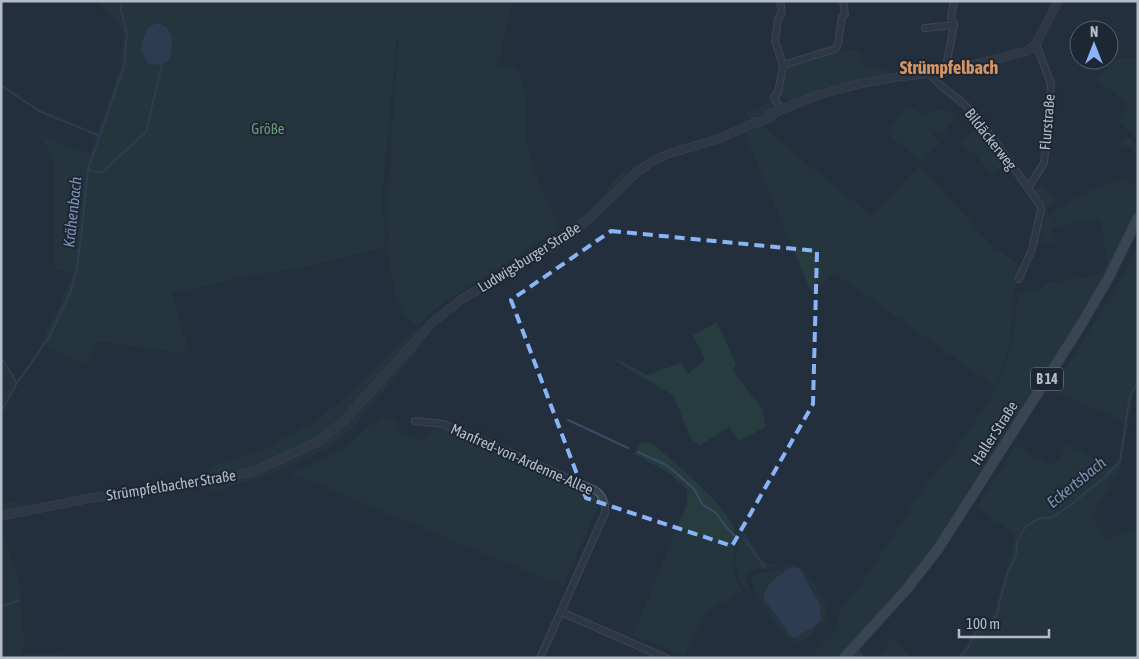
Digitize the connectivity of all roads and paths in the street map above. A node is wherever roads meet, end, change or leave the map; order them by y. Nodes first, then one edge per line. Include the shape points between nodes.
1 (780, 1) edge
2 (844, 1) edge
3 (954, 1) edge
4 (1058, 1) edge
5 (954, 26) junction
6 (925, 28) dead end
7 (1036, 44) junction
8 (783, 65) junction
9 (946, 72) junction
10 (930, 74) junction
11 (778, 111) junction
12 (1028, 188) junction
13 (1138, 218) edge
14 (1019, 279) dead end
15 (415, 421) dead end
16 (332, 432) joint
17 (1, 516) edge
18 (561, 612) junction
19 (853, 648) junction
20 (540, 658) edge
21 (666, 658) edge
22 (845, 658) edge
23 (859, 658) edge

1 - 8 street via 782,12 775,41
2 - 8 street via 845,14 835,49
3 - 5 street via 951,17
4 - 7 street
5 - 6 street
5 - 9 street
7 - 9 street, Ludwigsburger Straße via 1027,51
7 - 12 street, Flurstraße via 1051,84 1044,163
8 - 11 street via 778,93 774,97
9 - 10 street, Ludwigsburger Straße
10 - 11 street, Ludwigsburger Straße via 859,84 818,95
10 - 12 street, Bildäckerweg via 985,128
11 - 16 street, Ludwigsburger Straße via 721,138 652,161 568,236 462,299 433,322
12 - 14 street via 1040,205 1041,216
13 - 19 main road, Haller Straße / B 14 via 1078,330 938,549
15 - 18 street, Manfred-von-Ardenne-Allee via 444,424 601,494 605,513
16 - 17 street, Strümpfelbacher Straße via 257,470 230,477 91,498
18 - 20 street, Manfred-von-Ardenne-Allee
18 - 21 street
19 - 22 main road, B 14
19 - 23 street

